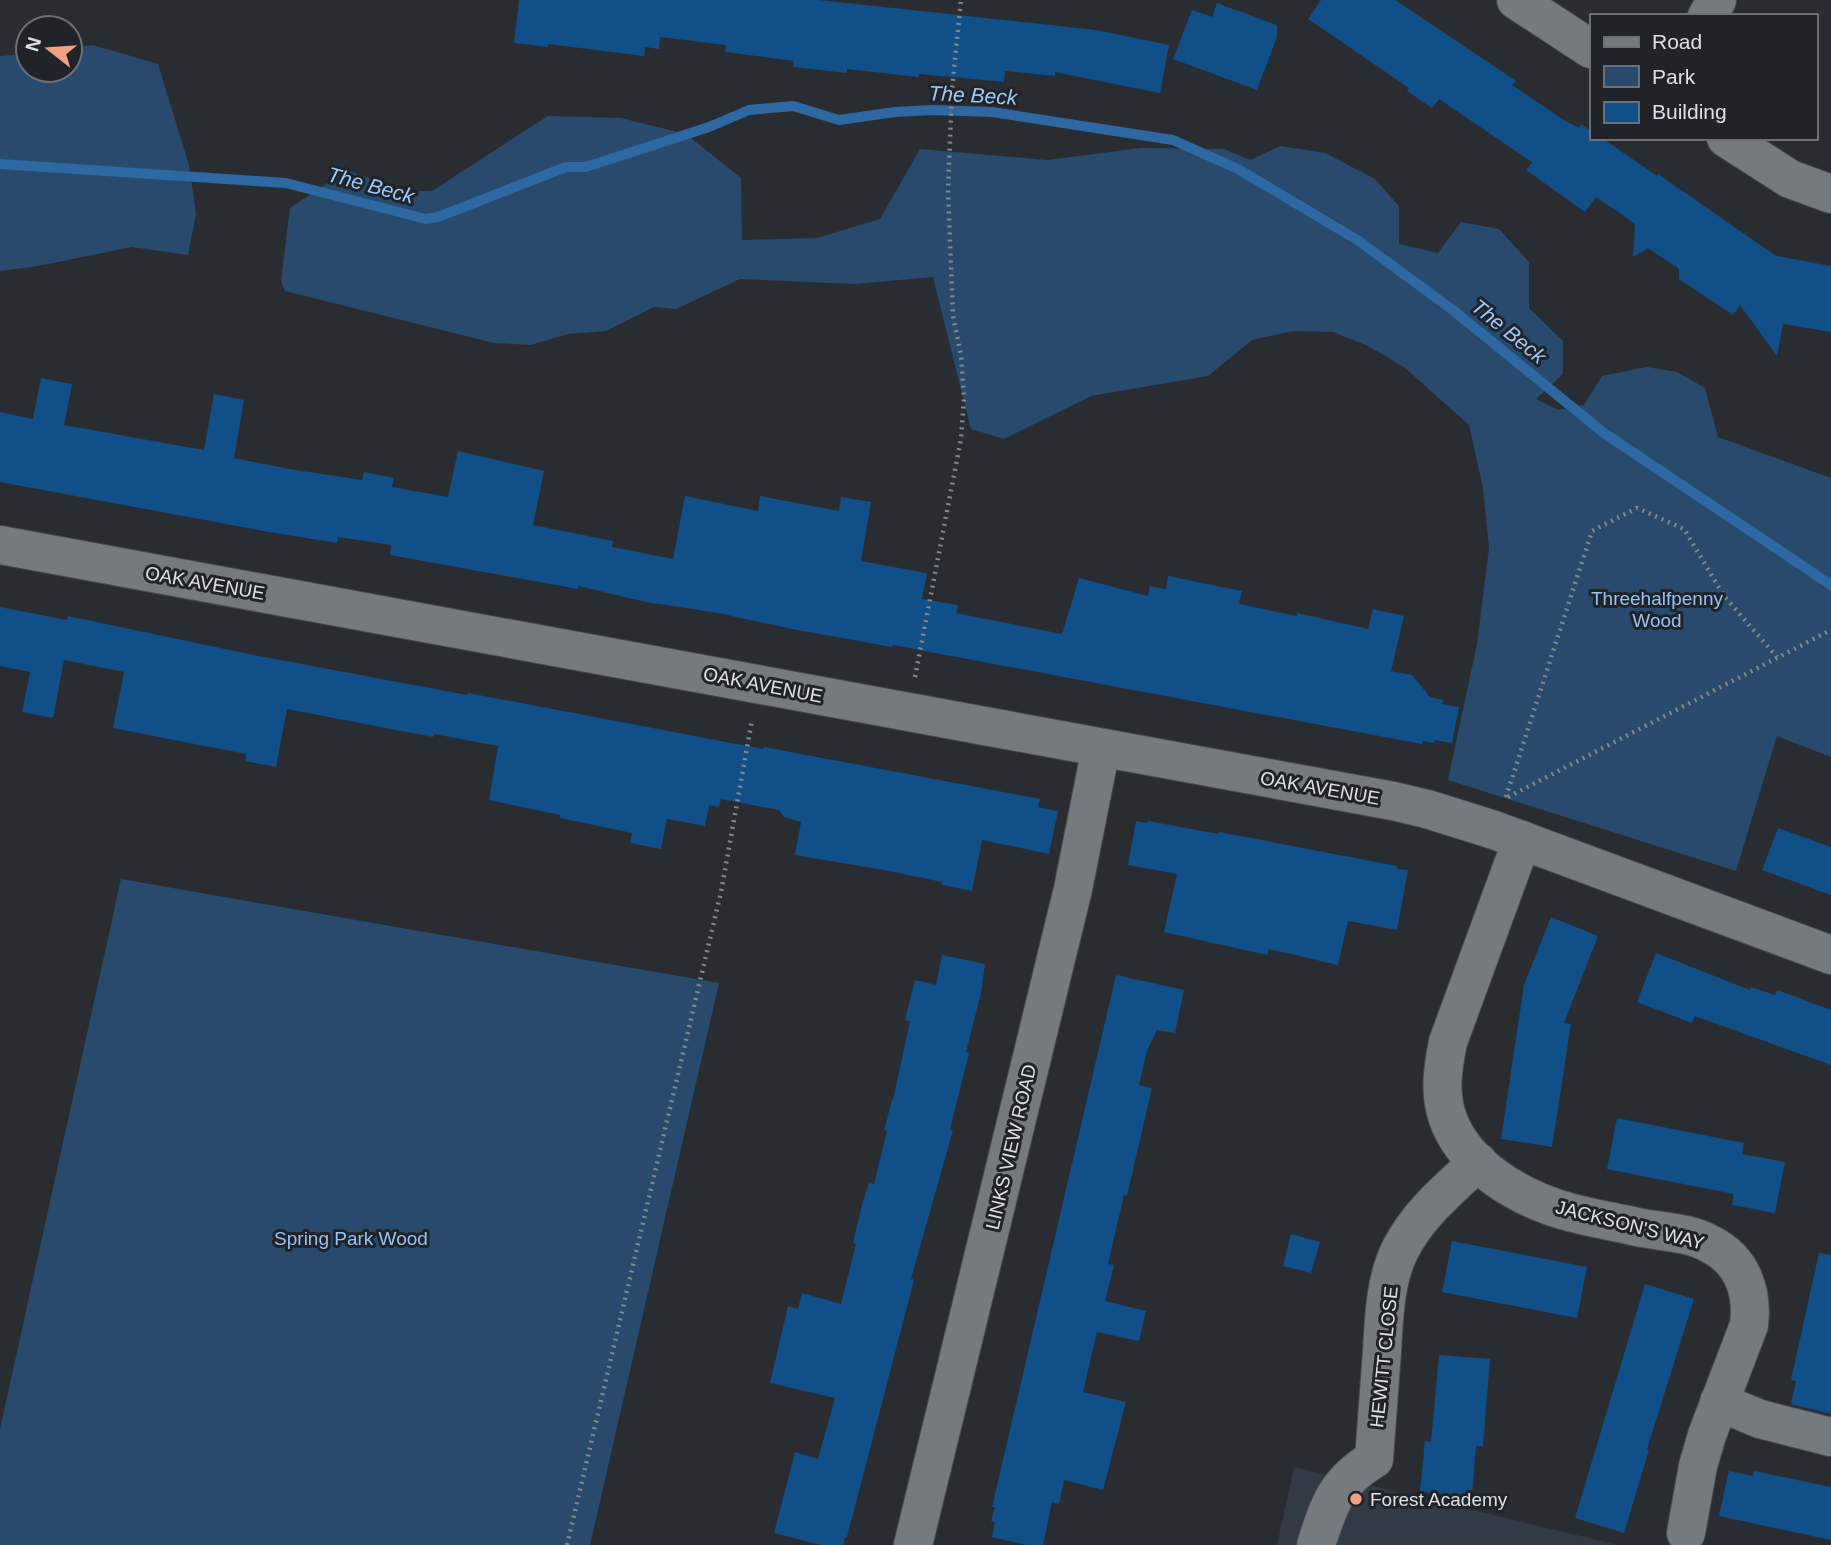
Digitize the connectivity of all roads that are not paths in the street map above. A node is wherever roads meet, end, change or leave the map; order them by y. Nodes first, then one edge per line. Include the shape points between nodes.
1 (1516, 0) edge
2 (1590, 48) edge
3 (1729, 140) edge
4 (1831, 194) edge
5 (0, 545) edge
6 (1101, 748) junction
7 (1507, 822) junction
8 (1831, 956) edge
9 (1478, 1162) junction
10 (1719, 1402) junction
11 (1831, 1437) edge
12 (1686, 1533) dead end
13 (913, 1545) edge
14 (1316, 1545) edge

1 - 2 street
3 - 4 street via 1794,181
5 - 6 street, OAK AVENUE
6 - 7 street, OAK AVENUE
6 - 13 street, LINKS VIEW ROAD via 1073,889
7 - 8 street, OAK AVENUE
7 - 9 street, JACKSON'S WAY via 1442,1069 1453,1130
9 - 10 street, JACKSON'S WAY via 1499,1180 1544,1203 1695,1238 1710,1243 1735,1263 1748,1292 1749,1325
9 - 14 street, HEWITT CLOSE via 1434,1202 1399,1252 1385,1315 1374,1459 1355,1470 1338,1489
10 - 11 street via 1760,1419
10 - 12 street, JACKSON'S WAY via 1698,1466

